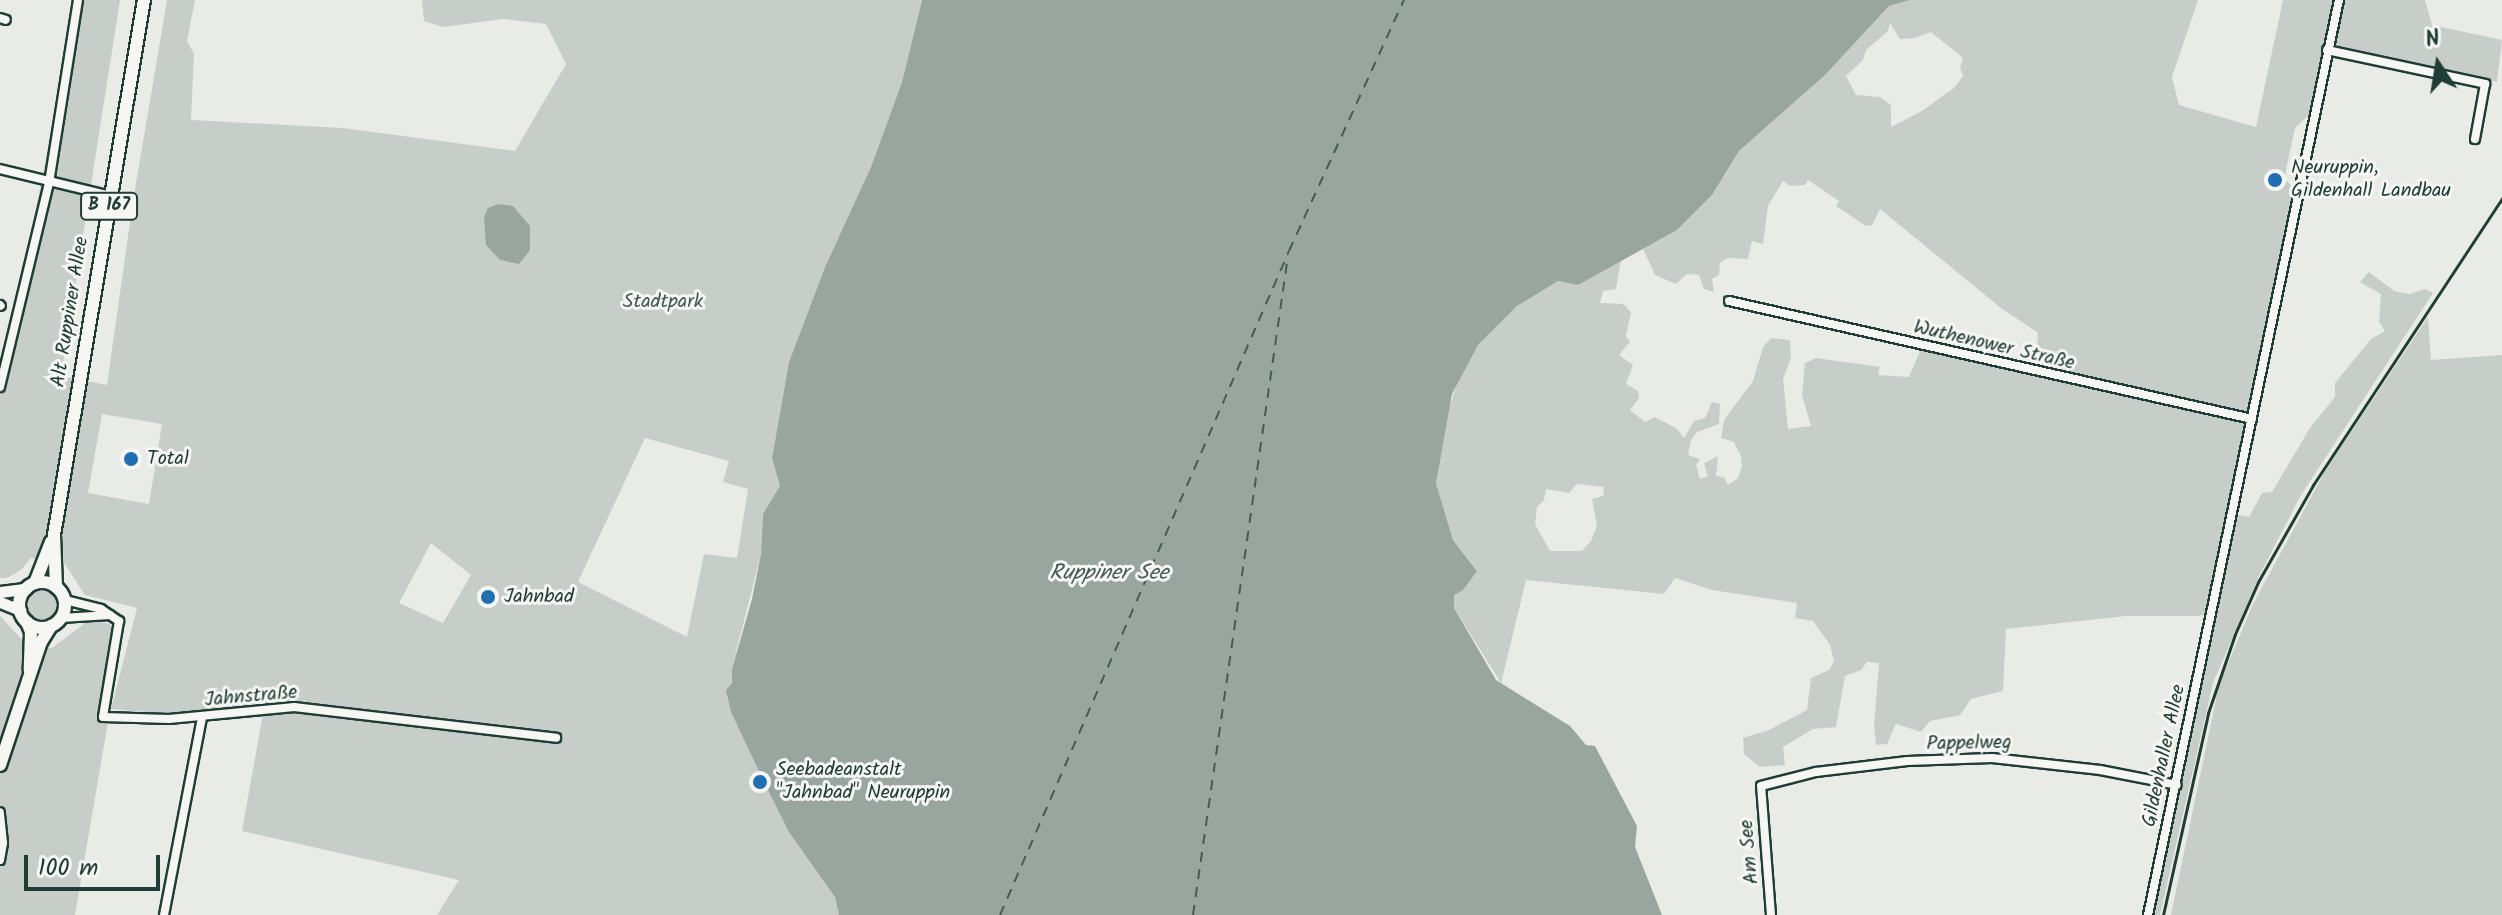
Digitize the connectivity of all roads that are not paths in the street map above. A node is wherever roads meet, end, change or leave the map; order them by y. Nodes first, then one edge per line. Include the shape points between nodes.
1 (78, 0) edge
2 (144, 0) edge
3 (2339, 0) edge
4 (2327, 50) junction
5 (2475, 139) dead end
6 (0, 169) edge
7 (49, 183) junction
8 (111, 196) junction
9 (1729, 301) dead end
10 (0, 387) edge
11 (2252, 419) junction
12 (54, 535) junction
13 (30, 586) junction
14 (56, 587) junction
15 (0, 592) edge
16 (65, 600) junction
17 (0, 602) edge
18 (111, 615) junction
19 (24, 616) junction
20 (56, 622) junction
21 (31, 675) junction
22 (202, 717) junction
23 (556, 738) dead end
24 (0, 765) edge
25 (2177, 785) junction
26 (1761, 786) joint
27 (0, 812) edge
28 (0, 860) edge
29 (164, 915) edge
30 (1771, 915) edge
31 (2148, 915) edge

1 - 7 street
2 - 8 main road, Alt Ruppiner Allee / B 167
3 - 4 street
4 - 5 street via 2485,84
4 - 11 street
6 - 7 street
7 - 8 street
7 - 10 street
8 - 12 main road, Alt Ruppiner Allee / B 167
9 - 11 street, Wuthenower Straße
11 - 25 street, Gildenhaller Allee
12 - 13 main road, Alt Ruppiner Allee / B 167
12 - 14 main road, Alt Ruppiner Allee / B 167
13 - 14 main road
13 - 15 main road
13 - 19 main road, B 167
14 - 16 main road
16 - 18 street
16 - 20 main road, B 167
17 - 19 main road
18 - 20 street
18 - 22 street, Jahnstraße via 119,621 120,631 103,717
19 - 20 main road via 43,628
19 - 21 main road, B 167 via 31,632
20 - 21 main road, B 167 via 45,633
21 - 24 main road, B 167
22 - 23 street, Jahnstraße via 294,707
22 - 29 street
25 - 26 street, Pappelweg via 1992,758 1831,770
25 - 31 street, Gildenhaller Allee
26 - 30 street, Am See
27 - 28 street

